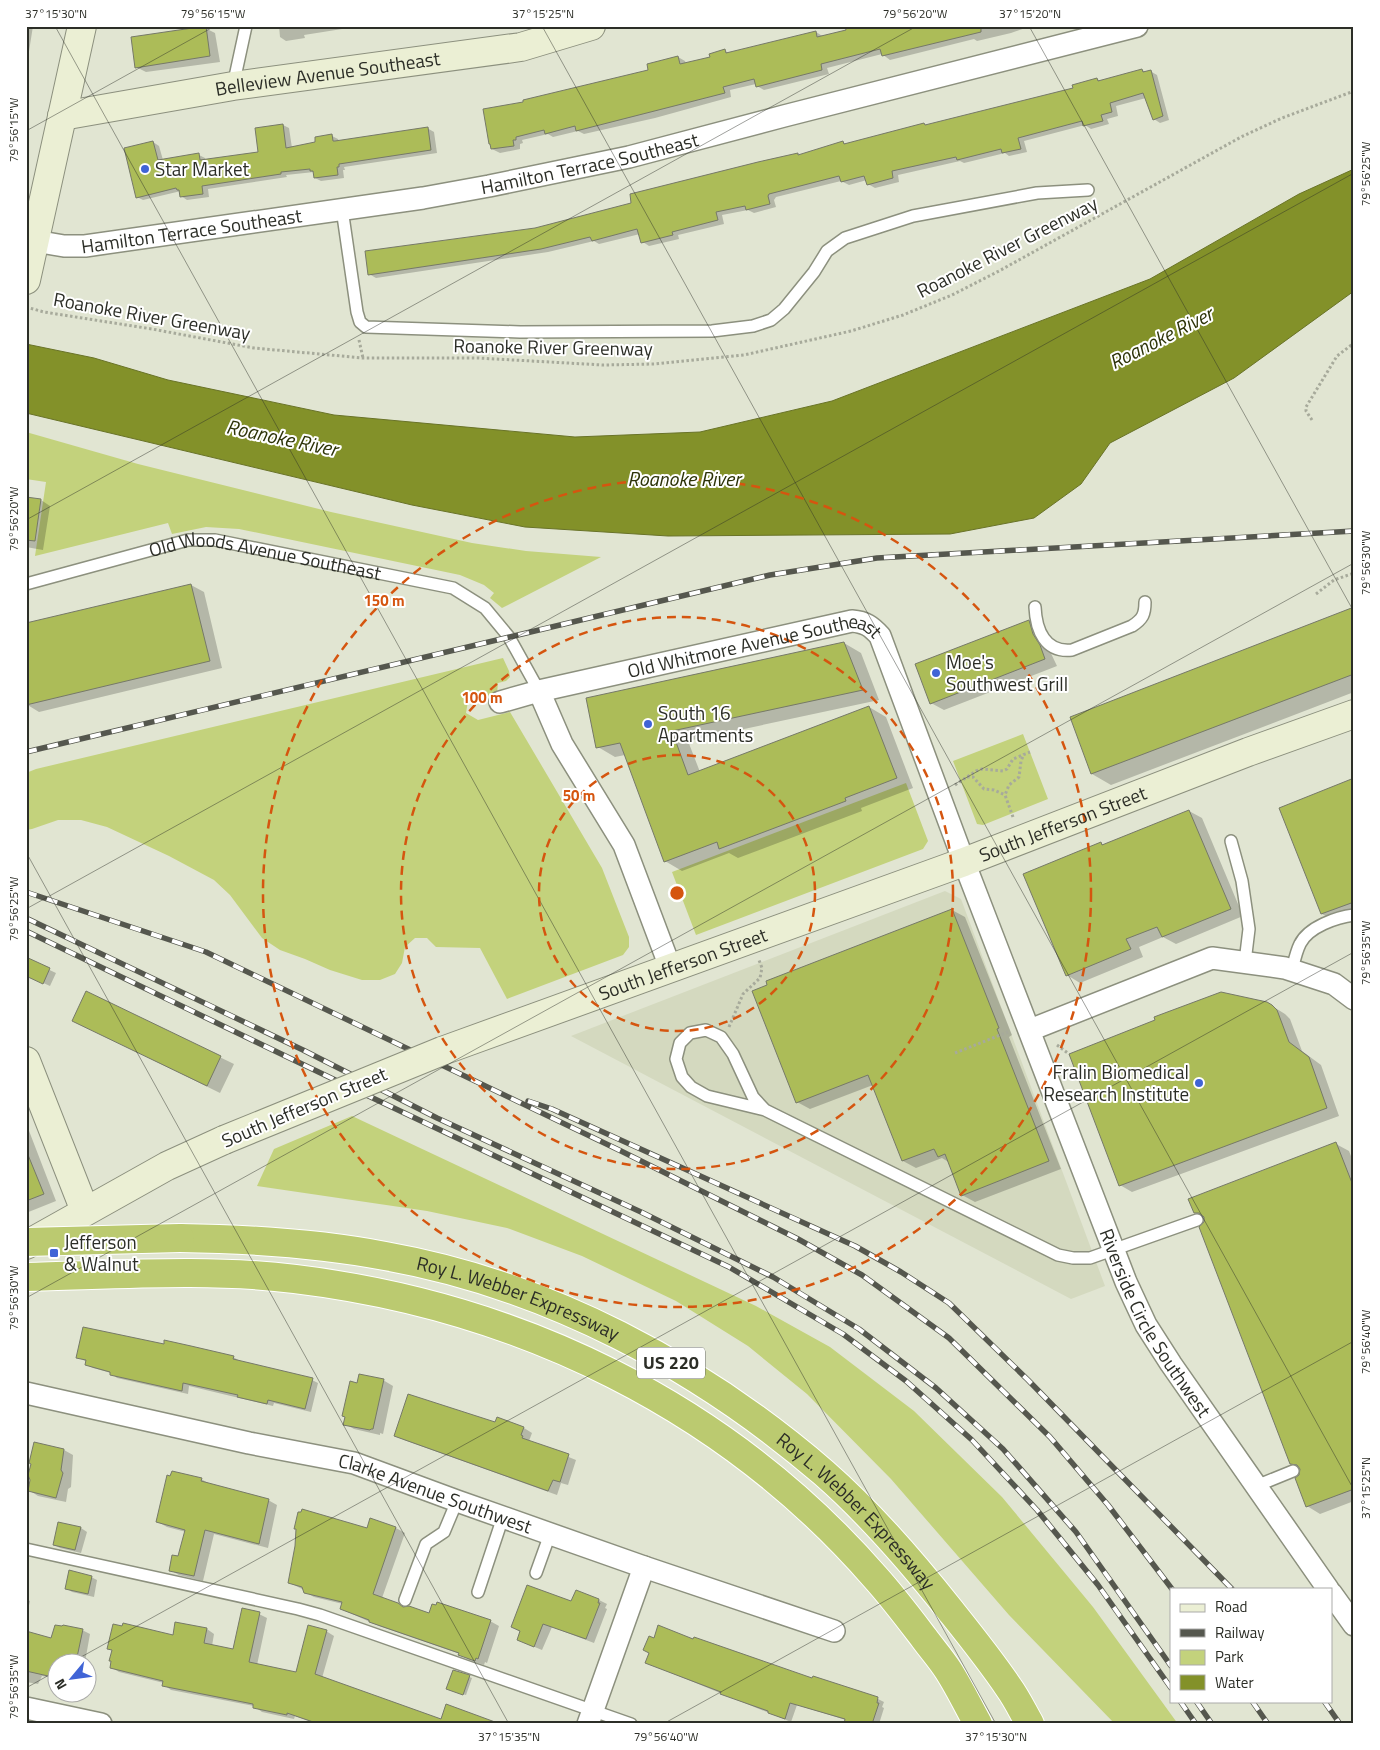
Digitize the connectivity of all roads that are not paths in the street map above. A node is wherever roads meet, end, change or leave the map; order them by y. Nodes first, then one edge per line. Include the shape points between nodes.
1 (82, 26) edge
2 (246, 26) edge
3 (591, 26) edge
4 (1136, 26) edge
5 (233, 86) junction
6 (62, 116) junction
7 (37, 182) edge
8 (1088, 190) dead end
9 (342, 209) junction
10 (35, 241) junction
11 (26, 280) edge
12 (26, 584) edge
13 (1145, 602) dead end
14 (1035, 607) dead end
15 (539, 691) junction
16 (500, 702) dead end
17 (1354, 714) edge
18 (1231, 841) dead end
19 (964, 862) junction
20 (1354, 915) edge
21 (1245, 962) junction
22 (670, 967) junction
23 (1292, 970) junction
24 (1354, 999) edge
25 (1030, 1030) junction
26 (26, 1060) edge
27 (765, 1110) junction
28 (85, 1211) junction
29 (1197, 1220) dead end
30 (26, 1243) edge
31 (1114, 1250) junction
32 (26, 1277) edge
33 (26, 1392) edge
34 (1293, 1471) dead end
35 (1256, 1486) junction
36 (457, 1501) junction
37 (503, 1517) junction
38 (550, 1534) junction
39 (26, 1550) edge
40 (644, 1567) junction
41 (536, 1573) dead end
42 (1327, 1588) edge
43 (478, 1592) dead end
44 (1332, 1594) edge
45 (406, 1600) dead end
46 (1354, 1625) edge
47 (834, 1632) dead end
48 (26, 1708) edge
49 (591, 1717) edge
50 (101, 1724) edge
51 (631, 1724) edge
52 (978, 1724) edge
53 (1030, 1724) edge

1 - 6 main road
2 - 5 lane
3 - 5 main road, Belleview Avenue Southeast via 521,47
4 - 9 street, Hamilton Terrace Southeast via 629,157 489,186
5 - 6 main road, Belleview Avenue Southeast
6 - 7 main road
7 - 10 main road
8 - 9 lane via 1037,193 913,216 845,238 827,251 784,310 771,320 753,326 712,331 520,332 366,327 360,322 357,312
9 - 10 street, Hamilton Terrace Southeast via 85,246
10 - 11 main road
12 - 15 lane, Old Woods Avenue Southeast via 188,540 215,540 454,588 485,608 509,637
13 - 14 lane via 1145,614 1132,626 1062,651 1046,641 1036,620
15 - 16 street
15 - 19 street, Old Whitmore Avenue Southeast via 852,621 863,622 880,636
15 - 22 street, Old Woods Avenue Southeast via 562,744 624,845
17 - 19 main road, South Jefferson Street
18 - 21 lane via 1242,880 1249,929
19 - 22 main road, South Jefferson Street
19 - 25 street, Riverside Circle Southwest
20 - 23 lane via 1308,933 1300,943
21 - 23 street
21 - 25 street via 1212,958
22 - 28 main road, South Jefferson Street, bridge via 442,1051 224,1140 167,1166
23 - 24 street via 1334,984
25 - 31 street, Riverside Circle Southwest
26 - 28 main road
27 - 27 lane via 753,1097 733,1054 721,1037 706,1030 690,1033 680,1043 676,1060 682,1077 692,1087 707,1096
27 - 31 lane via 1058,1255 1090,1258
28 - 30 main road, South Jefferson Street
29 - 31 lane
30 - 53 highway, Roy L. Webber Expressway / US 220, bridge via 244,1239 386,1256 507,1288 622,1337 681,1368 726,1398 826,1475 882,1530 958,1620 1009,1688
31 - 35 street, Riverside Circle Southwest via 1146,1325
32 - 52 highway, Roy L. Webber Expressway / US 220 via 230,1274 293,1278 426,1302 557,1346 655,1395 721,1438 812,1511 894,1598 947,1668
33 - 36 street, Clarke Avenue Southwest via 249,1443 354,1463
34 - 35 lane
35 - 42 street, Riverside Circle Southwest
36 - 37 street, Clarke Avenue Southwest
36 - 45 lane via 444,1532 426,1544
37 - 38 street, Clarke Avenue Southwest
37 - 43 lane
38 - 40 street, Clarke Avenue Southwest
38 - 41 lane
39 - 49 lane via 305,1611
40 - 47 street, Clarke Avenue Southwest
40 - 49 street
44 - 46 street
48 - 50 street
49 - 51 lane

